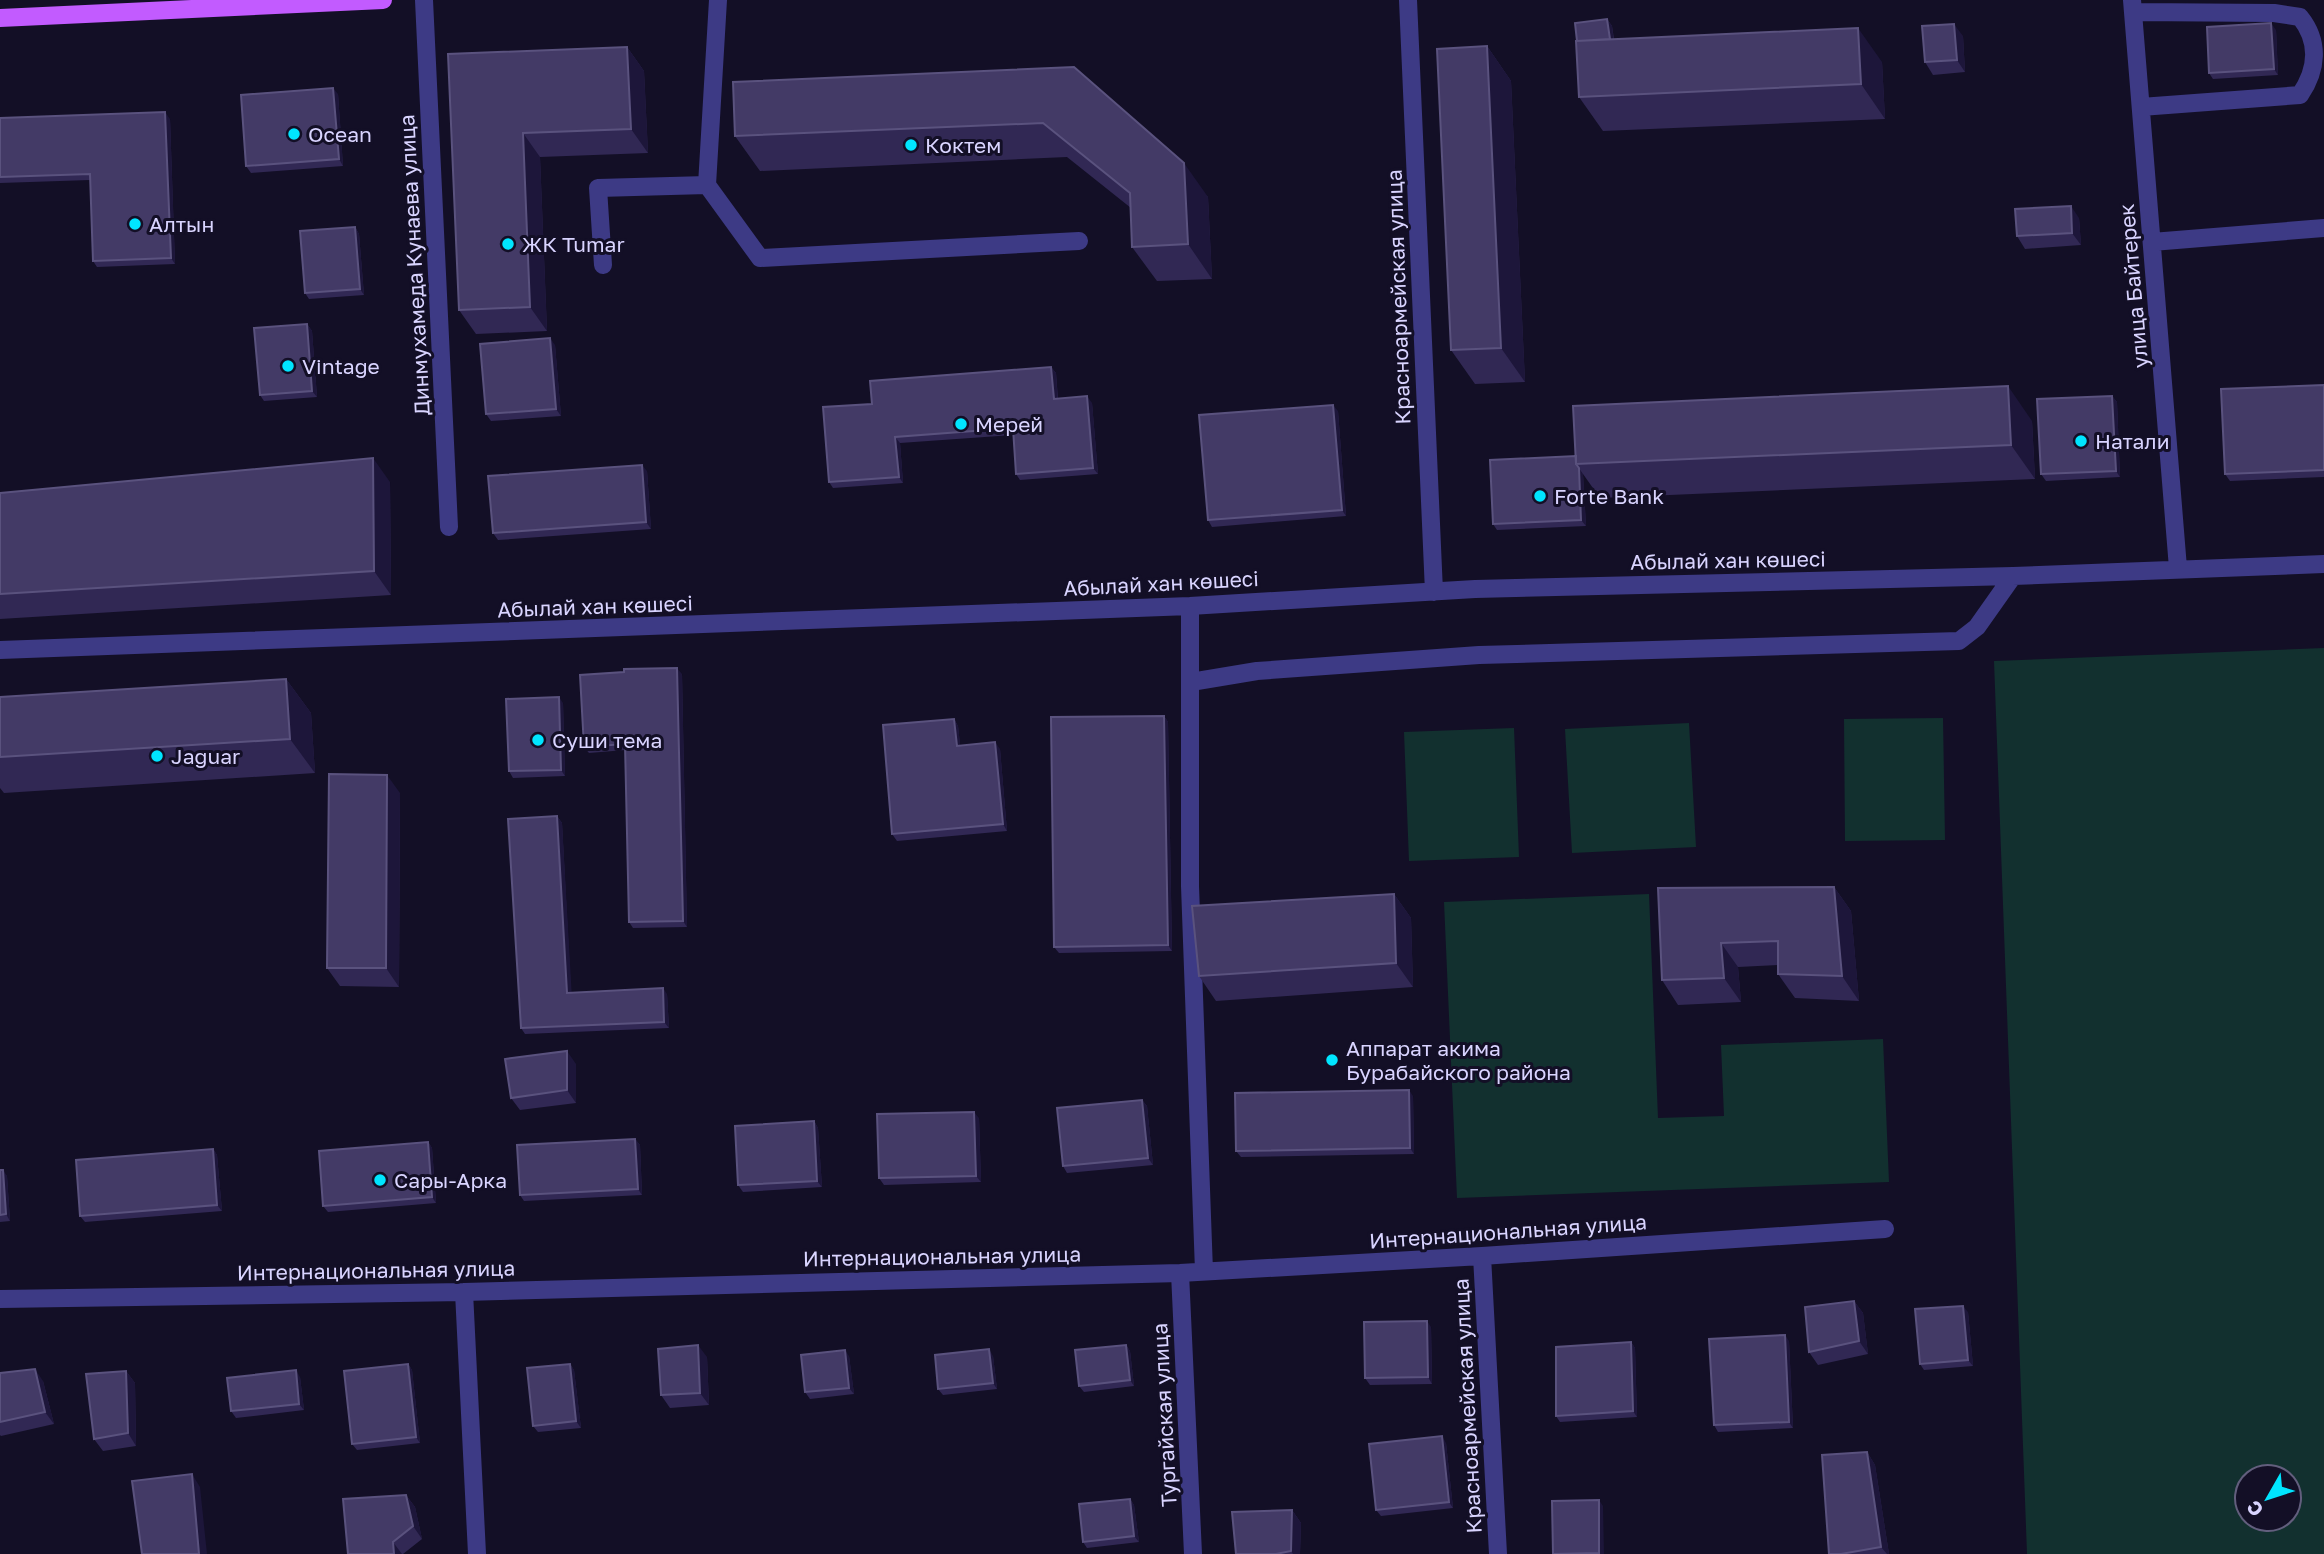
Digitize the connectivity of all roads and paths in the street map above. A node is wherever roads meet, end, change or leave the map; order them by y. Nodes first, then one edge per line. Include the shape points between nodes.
1 (383, 0) edge
2 (424, 0) edge
3 (718, 0) edge
4 (1408, 0) edge
5 (2133, 6) edge
6 (0, 18) edge
7 (2141, 107) junction
8 (707, 185) junction
9 (2324, 228) edge
10 (1079, 241) dead end
11 (2152, 242) junction
12 (603, 265) dead end
13 (449, 527) dead end
14 (2324, 564) edge
15 (2178, 568) junction
16 (2013, 576) junction
17 (1434, 592) junction
18 (1190, 606) junction
19 (0, 650) edge
20 (1191, 682) junction
21 (1885, 1229) dead end
22 (1482, 1256) junction
23 (1204, 1271) junction
24 (1180, 1273) junction
25 (464, 1292) junction
26 (0, 1300) edge
27 (477, 1554) edge
28 (1193, 1554) edge
29 (1498, 1554) edge

1 - 6 main road
2 - 13 street, Динмухамеда Кунаева улица
3 - 8 street
4 - 17 street, Красноармейская улица
5 - 7 street, улица Байтерек
5 - 7 street via 2300,17 2310,29 2315,55 2300,95
7 - 11 street, улица Байтерек
8 - 10 street via 760,258
8 - 12 street via 598,188
9 - 11 street
11 - 15 street, улица Байтерек
14 - 15 street, Абылай хан көшесі
15 - 16 street, Абылай хан көшесі
16 - 17 street, Абылай хан көшесі
16 - 20 street via 1977,627 1959,641 1479,655 1257,671
17 - 18 street, Абылай хан көшесі
18 - 19 street, Абылай хан көшесі
18 - 20 street
20 - 23 street via 1190,886
21 - 22 street, Интернациональная улица
22 - 23 street, Интернациональная улица
22 - 29 street, Красноармейская улица
23 - 24 street, Интернациональная улица
24 - 25 street, Интернациональная улица
24 - 28 street, Тургайская улица
25 - 26 street, Интернациональная улица
25 - 27 street

